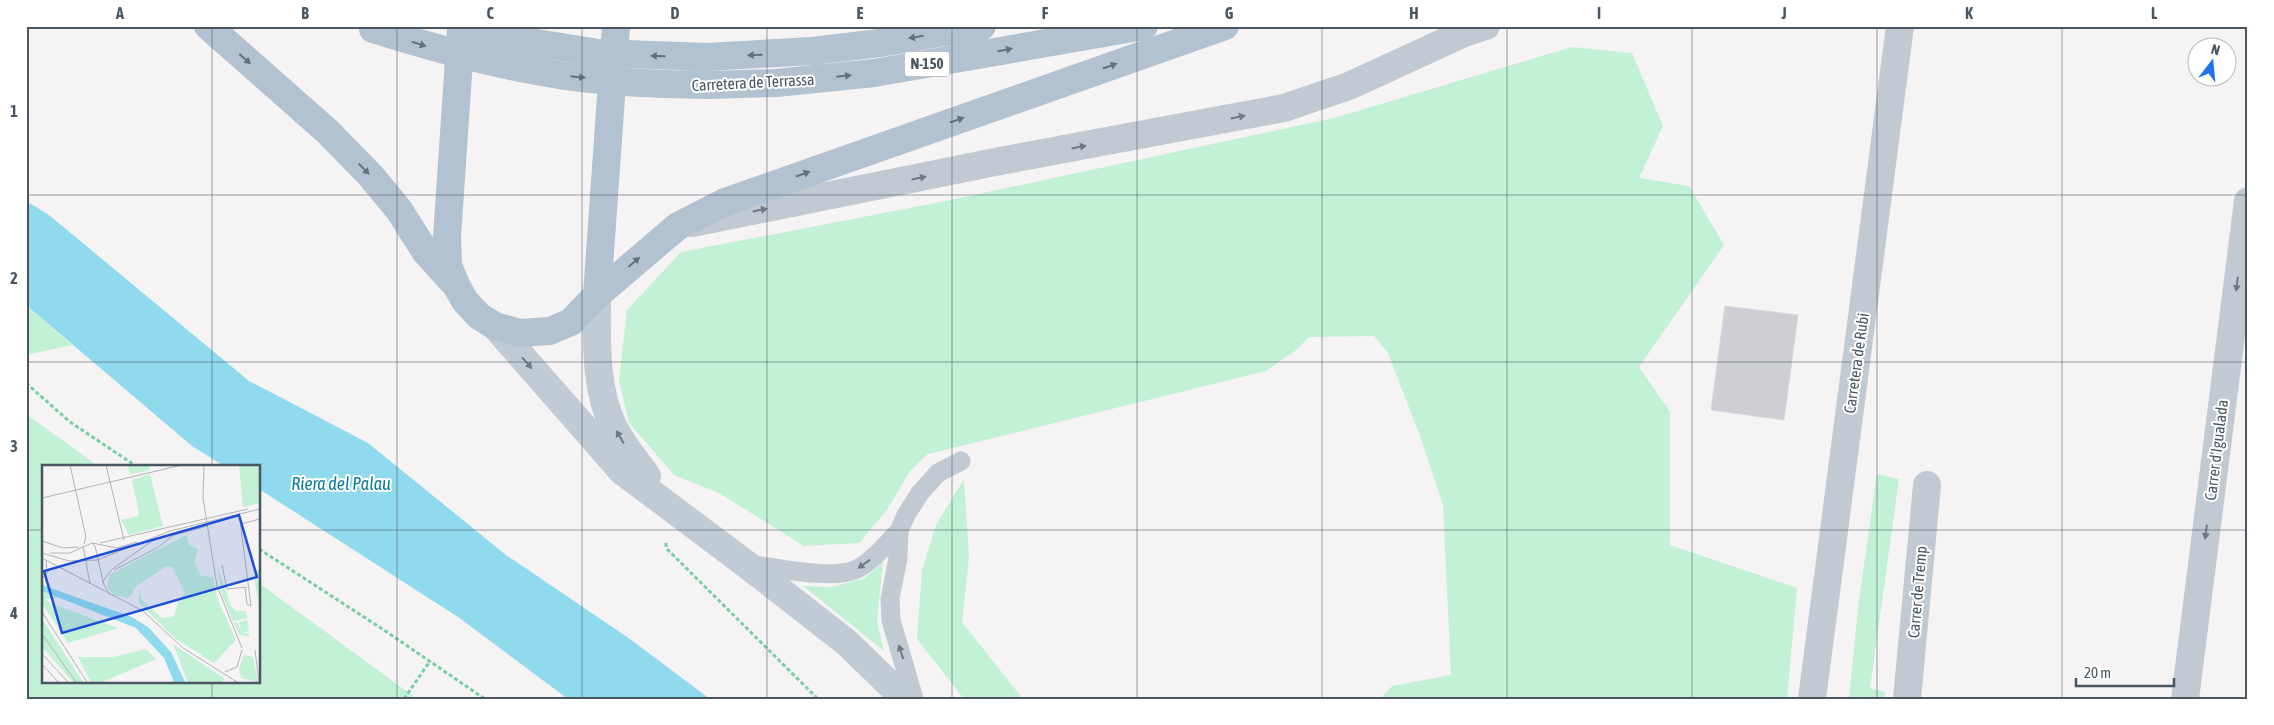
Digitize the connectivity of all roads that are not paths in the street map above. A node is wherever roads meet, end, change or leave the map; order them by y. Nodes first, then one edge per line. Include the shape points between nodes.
1 (208, 26) edge
2 (462, 26) edge
3 (616, 26) edge
4 (982, 26) edge
5 (1144, 26) edge
6 (1225, 26) edge
7 (1486, 26) edge
8 (1900, 26) edge
9 (369, 28) edge
10 (2248, 201) edge
11 (678, 226) junction
12 (456, 285) junction
13 (597, 295) junction
14 (495, 326) junction
15 (961, 461) dead end
16 (1927, 485) dead end
17 (668, 506) junction
18 (899, 531) junction
19 (746, 564) junction
20 (905, 699) edge
21 (914, 699) edge
22 (1812, 699) edge
23 (1907, 699) edge
24 (2185, 699) edge

1 -> 12 main road via 328,132 371,176 400,210 426,251
4 -> 2 main road, Carretera de Terrassa / N-150, bridge via 812,51 707,57 599,53 530,42
2 - 12 main road via 447,237 448,265
3 - 13 main road
9 -> 5 main road, Carretera de Terrassa / N-150, bridge via 478,59 565,76 646,84 708,85 874,73
11 -> 6 main road via 724,202
11 -> 7 street via 1284,108 1349,86
8 - 22 street, Carretera de Rubi
10 -> 24 street, Carrer d'Igualada
13 -> 11 main road
12 - 14 main road via 479,316
13 - 14 main road via 571,322 550,331 520,333
17 -> 13 main road via 614,427 600,376
14 -> 17 main road via 622,471
15 - 18 lane via 938,473 920,493
16 - 23 street, Carrer de Tremp
17 - 19 main road
18 -> 19 lane via 866,563 837,575
21 -> 18 lane via 890,620
19 - 20 main road via 846,642

